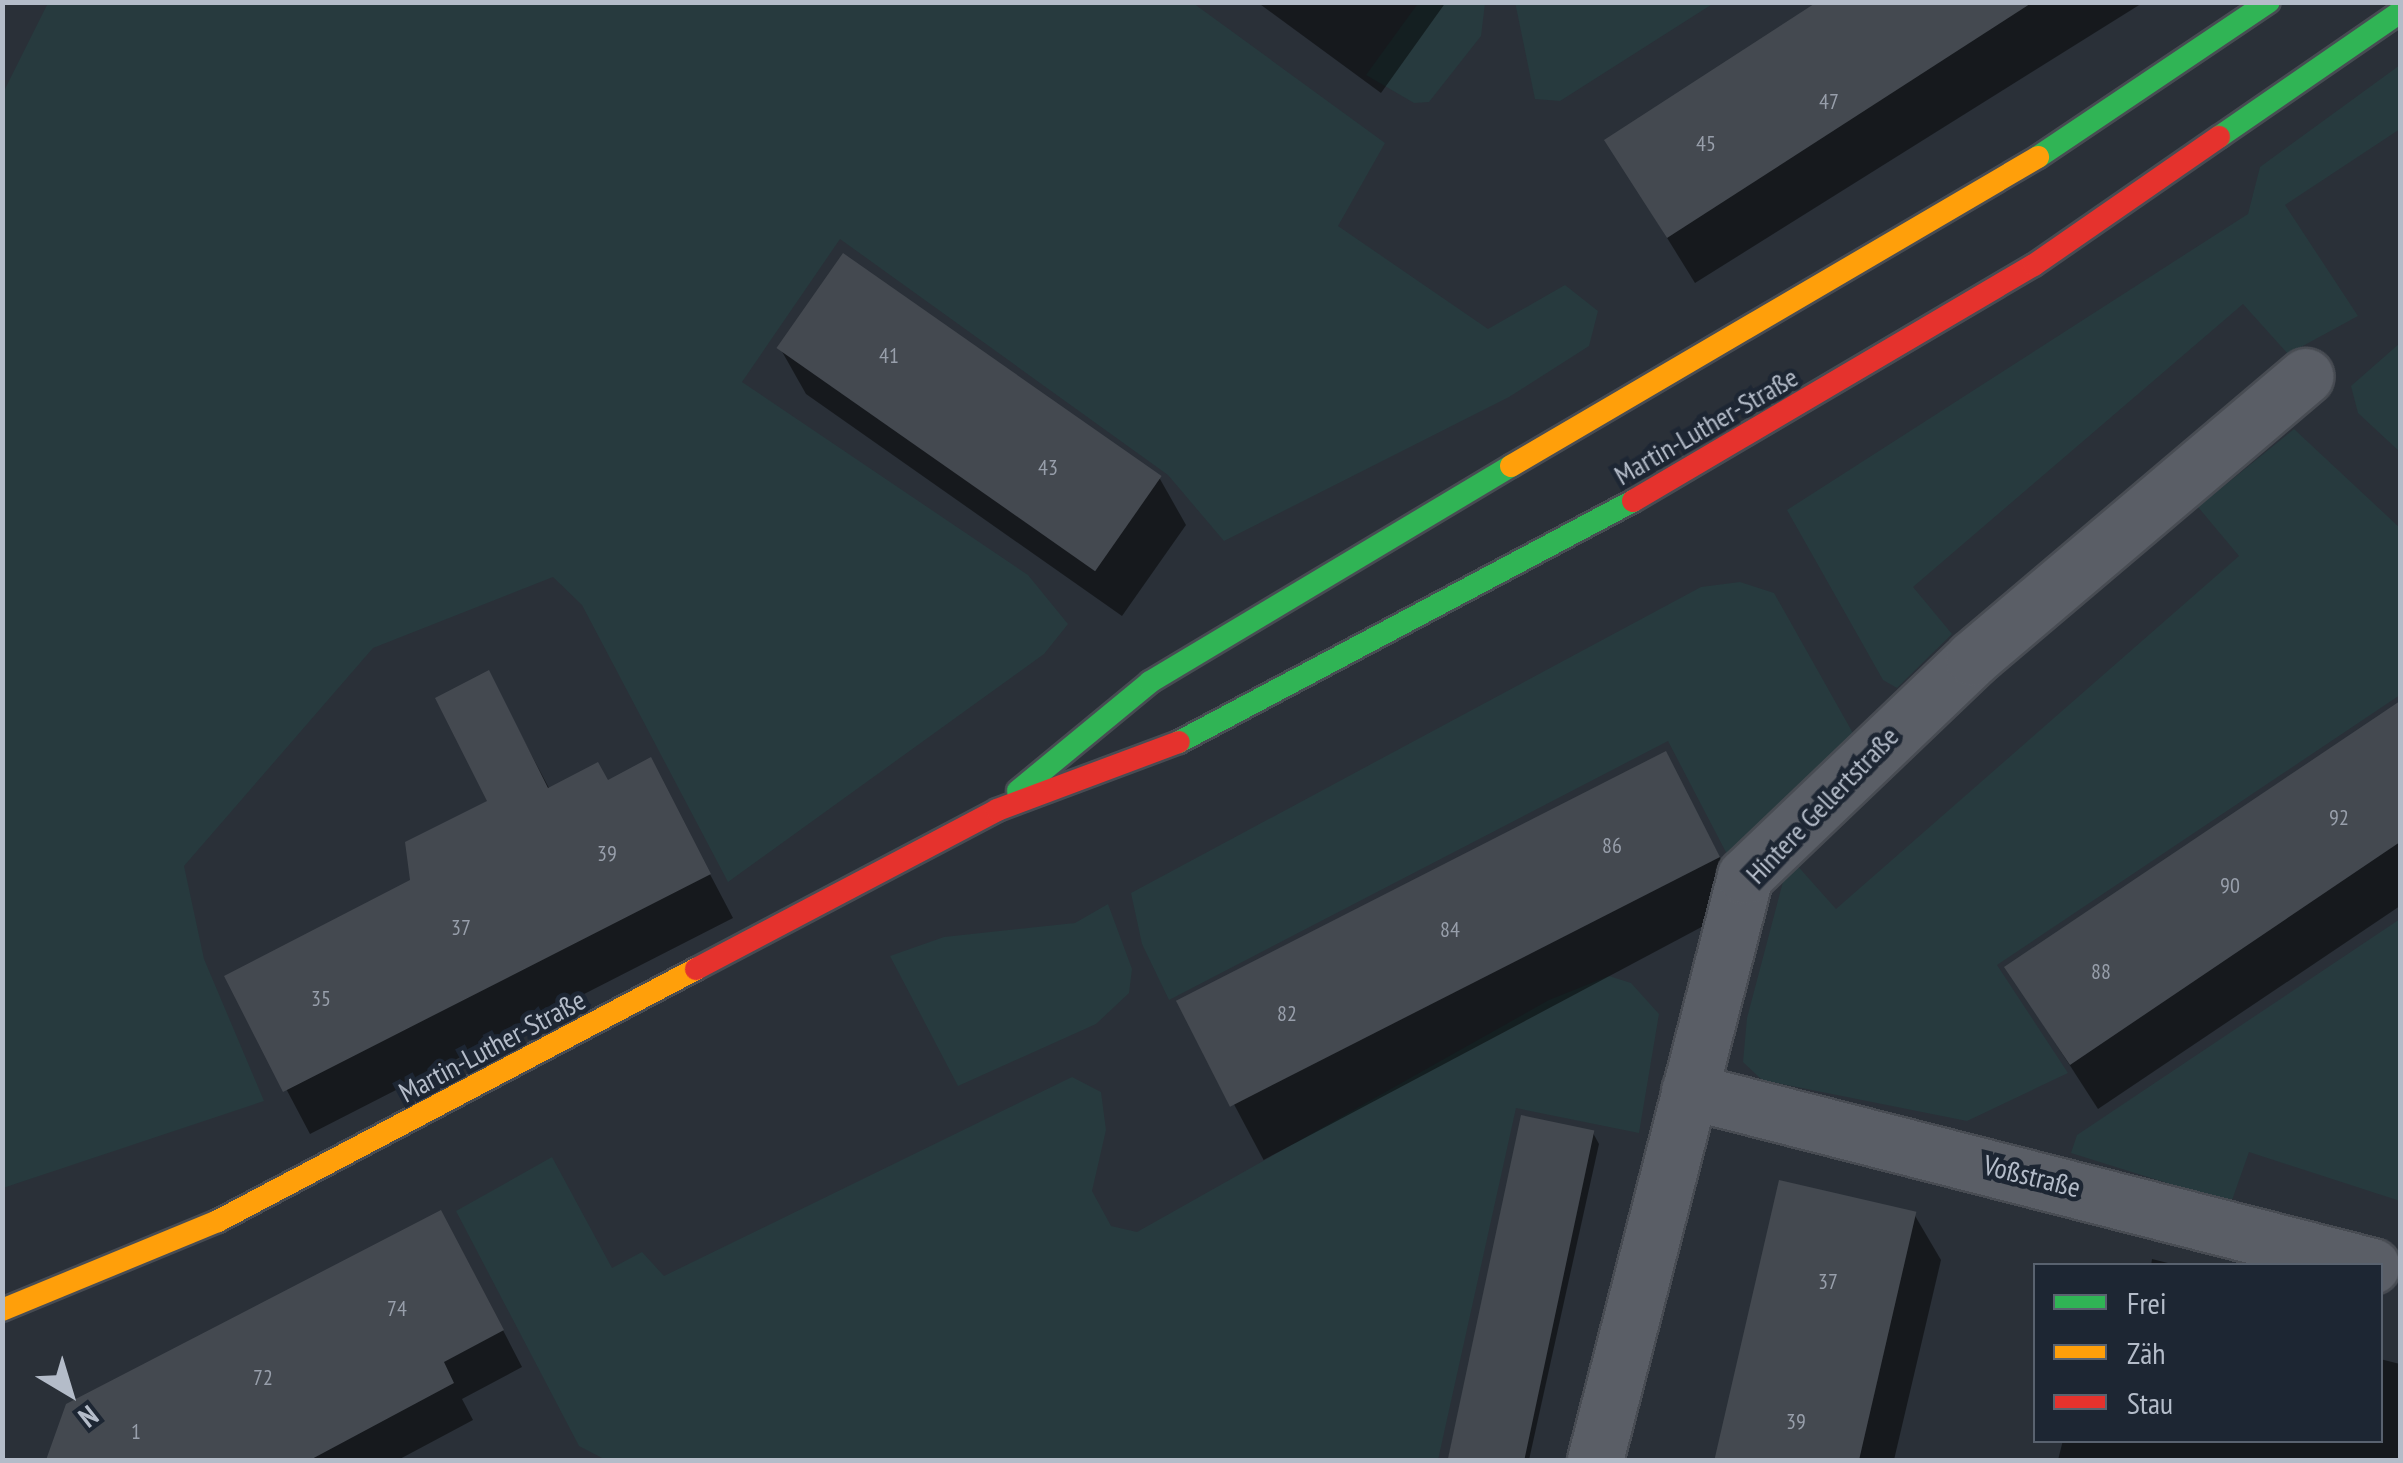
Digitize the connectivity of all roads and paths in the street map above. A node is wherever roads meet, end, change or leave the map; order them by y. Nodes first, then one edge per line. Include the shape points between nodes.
1 (2269, 2) edge
2 (2400, 12) edge
3 (2306, 376) dead end
4 (997, 810) junction
5 (1689, 1091) junction
6 (2360, 1263) edge
7 (2, 1310) edge
8 (1595, 1460) edge

1 - 4 main road, Martin-Luther-Straße via 1911,240 1267,606 1150,682
2 - 4 main road, Martin-Luther-Straße via 2034,265 1510,573 1162,750
3 - 5 street, Hintere Gellertstraße via 1973,658 1745,876
4 - 7 main road, Martin-Luther-Straße via 400,1130 218,1220
5 - 6 street, Voßstraße
5 - 8 street, Hintere Gellertstraße

